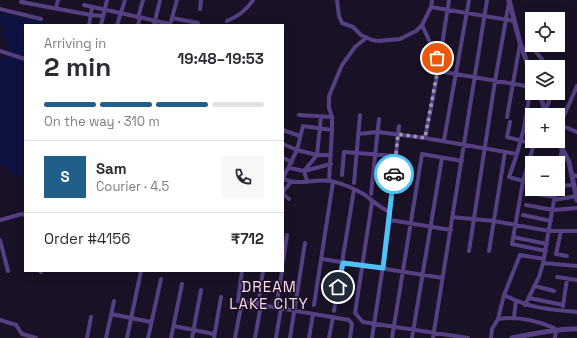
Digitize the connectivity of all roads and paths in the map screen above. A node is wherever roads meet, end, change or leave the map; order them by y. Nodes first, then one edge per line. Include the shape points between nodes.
1 (20, 0) edge
2 (58, 0) edge
3 (107, 0) edge
4 (125, 0) edge
5 (143, 0) edge
6 (160, 0) edge
7 (177, 0) edge
8 (201, 0) edge
9 (253, 0) edge
10 (337, 0) edge
11 (432, 0) edge
12 (449, 0) edge
13 (469, 0) edge
14 (487, 0) edge
15 (509, 0) edge
16 (84, 5) dead end
17 (92, 7) junction
18 (431, 7) junction
19 (56, 8) junction
20 (0, 9) edge
21 (105, 9) junction
22 (200, 9) dead end
23 (447, 10) junction
24 (122, 13) junction
25 (467, 13) junction
26 (91, 15) junction
27 (103, 16) junction
28 (485, 17) junction
29 (139, 18) junction
30 (172, 18) junction
31 (41, 19) dead end
32 (506, 20) junction
33 (227, 21) dead end
34 (514, 21) junction
35 (154, 23) edge
36 (89, 24) edge
37 (101, 24) edge
38 (117, 24) edge
39 (138, 24) edge
40 (170, 24) edge
41 (198, 24) dead end
42 (422, 24) junction
43 (366, 38) junction
44 (520, 43) junction
45 (523, 50) junction
46 (1, 51) edge
47 (24, 59) edge
48 (526, 60) edge
49 (542, 60) edge
50 (439, 62) junction
51 (438, 71) junction
52 (457, 75) junction
53 (475, 78) junction
54 (495, 81) junction
55 (513, 84) junction
56 (525, 86) edge
57 (577, 86) edge
58 (575, 97) edge
59 (529, 100) edge
60 (299, 115) dead end
61 (360, 115) dead end
62 (565, 115) edge
63 (321, 117) junction
64 (332, 117) junction
65 (507, 117) dead end
66 (379, 119) dead end
67 (510, 122) dead end
68 (399, 126) dead end
69 (321, 127) junction
70 (565, 128) edge
71 (284, 130) edge
72 (332, 130) junction
73 (378, 132) junction
74 (577, 132) edge
75 (358, 134) junction
76 (398, 134) junction
77 (300, 136) junction
78 (425, 138) junction
79 (444, 140) junction
80 (520, 140) junction
81 (525, 141) edge
82 (284, 144) edge
83 (464, 144) junction
84 (484, 148) junction
85 (533, 148) edge
86 (562, 148) joint
87 (297, 150) junction
88 (357, 152) junction
89 (505, 152) junction
90 (376, 154) junction
91 (517, 154) junction
92 (317, 155) junction
93 (332, 155) junction
94 (396, 156) junction
95 (561, 156) edge
96 (284, 158) edge
97 (442, 158) junction
98 (462, 160) junction
99 (292, 162) junction
100 (331, 164) junction
101 (290, 168) junction
102 (304, 171) junction
103 (342, 175) dead end
104 (575, 175) edge
105 (284, 177) edge
106 (284, 179) edge
107 (307, 181) junction
108 (331, 181) junction
109 (523, 182) junction
110 (290, 183) junction
111 (354, 183) dead end
112 (574, 184) junction
113 (565, 185) edge
114 (354, 190) junction
115 (284, 192) edge
116 (284, 194) edge
117 (371, 194) dead end
118 (544, 196) edge
119 (576, 196) edge
120 (554, 198) junction
121 (289, 199) dead end
122 (577, 200) edge
123 (372, 202) junction
124 (526, 204) dead end
125 (577, 208) edge
126 (553, 210) junction
127 (390, 212) junction
128 (24, 215) edge
129 (523, 215) dead end
130 (452, 217) junction
131 (474, 219) junction
132 (0, 220) edge
133 (390, 220) junction
134 (494, 221) junction
135 (551, 221) junction
136 (411, 223) junction
137 (514, 225) junction
138 (431, 226) junction
139 (451, 230) junction
140 (550, 231) junction
141 (561, 231) junction
142 (577, 231) edge
143 (287, 235) dead end
144 (513, 237) junction
145 (0, 240) edge
146 (305, 243) dead end
147 (547, 244) junction
148 (469, 250) dead end
149 (489, 251) dead end
150 (546, 251) junction
151 (284, 255) edge
152 (567, 256) dead end
153 (322, 259) junction
154 (544, 261) junction
155 (343, 263) junction
156 (362, 266) junction
157 (577, 266) edge
158 (383, 268) junction
159 (8, 271) dead end
160 (141, 272) edge
161 (242, 272) edge
162 (263, 272) edge
163 (282, 272) edge
164 (403, 272) junction
165 (423, 276) junction
166 (557, 277) dead end
167 (443, 278) junction
168 (161, 279) dead end
169 (567, 279) junction
170 (577, 280) edge
171 (182, 284) dead end
172 (535, 286) junction
173 (201, 290) dead end
174 (554, 291) dead end
175 (504, 295) junction
176 (221, 297) dead end
177 (529, 298) junction
178 (114, 301) dead end
179 (516, 301) junction
180 (242, 302) junction
181 (260, 305) junction
182 (525, 305) junction
183 (563, 305) junction
184 (314, 306) dead end
185 (278, 308) junction
186 (295, 311) junction
187 (334, 311) dead end
188 (562, 311) junction
189 (577, 312) edge
190 (111, 314) junction
191 (313, 314) junction
192 (92, 317) dead end
193 (333, 317) junction
194 (514, 317) junction
195 (131, 318) junction
196 (498, 319) junction
197 (0, 320) edge
198 (151, 322) junction
199 (374, 324) junction
200 (174, 326) junction
201 (394, 327) junction
202 (577, 329) edge
203 (193, 330) junction
204 (413, 330) junction
205 (556, 331) junction
206 (214, 336) edge
207 (433, 336) edge
208 (529, 336) edge
209 (36, 338) edge
210 (87, 338) edge
211 (106, 338) edge
212 (127, 338) edge
213 (148, 338) edge
214 (171, 338) edge
215 (192, 338) edge
216 (235, 338) edge
217 (255, 338) edge
218 (276, 338) edge
219 (290, 338) edge
220 (309, 338) edge
221 (329, 338) edge
222 (350, 338) edge
223 (372, 338) edge
224 (392, 338) edge
225 (412, 338) edge
226 (468, 338) edge
227 (491, 338) edge
228 (512, 338) edge
229 (554, 338) edge

1 - 19 street
2 - 19 street
3 - 21 street
4 - 24 street
5 - 29 street
6 - 35 street
7 - 30 street
8 - 22 street
9 - 33 street via 247,9
10 - 43 street via 342,23 353,27
11 - 18 street
12 - 23 street
13 - 25 street
14 - 28 street
15 - 32 street
15 - 34 street
16 - 17 street
17 - 21 street
17 - 26 street
18 - 23 street
18 - 42 street
19 - 26 street
20 - 31 street
21 - 24 street
21 - 27 street
23 - 25 street
23 - 50 street
24 - 29 street
24 - 38 street
25 - 28 street
25 - 52 street
26 - 27 street
26 - 36 street
27 - 37 street
28 - 32 street
28 - 53 street
29 - 35 street
29 - 39 street
30 - 40 street
30 - 41 street
32 - 34 street
32 - 54 street
34 - 44 street
42 - 43 street via 416,31 400,39 378,41
42 - 50 street
43 - 64 street via 355,47 342,65 329,96
44 - 45 street
44 - 55 street
45 - 48 street
45 - 49 street via 533,48
46 - 47 street
50 - 51 street
51 - 52 street
51 - 78 street
52 - 53 street
52 - 79 street
53 - 54 street
53 - 83 street
54 - 55 street
54 - 84 street
55 - 56 street
55 - 65 street
57 - 58 street
58 - 62 street
59 - 80 street
60 - 63 street
61 - 75 street
63 - 64 street
63 - 69 street
64 - 72 street
66 - 73 street
67 - 80 street via 507,137
68 - 76 street
69 - 72 street
69 - 77 street via 303,126
69 - 92 street
70 - 74 street
71 - 77 street
72 - 93 street
73 - 75 street
73 - 76 street
73 - 90 street
75 - 88 street
76 - 78 street
76 - 94 street
77 - 87 street
78 - 79 street
79 - 83 street
80 - 81 street
80 - 91 street
82 - 87 street
83 - 84 street
83 - 98 street
84 - 89 street
84 - 131 street
85 - 109 street
86 - 95 street
86 - 104 street
87 - 92 street
87 - 99 street
88 - 90 street
88 - 103 street via 344,152
88 - 111 street
89 - 91 street
89 - 134 street
90 - 94 street
90 - 117 street
91 - 109 street via 510,177
92 - 93 street
92 - 102 street
93 - 100 street
94 - 127 street
96 - 99 street
97 - 98 street
97 - 136 street via 422,154
97 - 138 street
98 - 130 street
99 - 101 street
100 - 102 street
100 - 108 street
101 - 102 street
101 - 105 street
102 - 107 street
104 - 112 street
106 - 110 street
107 - 108 street
107 - 110 street
108 - 114 street
108 - 153 street
109 - 137 street
110 - 115 street
112 - 113 street
112 - 119 street
114 - 123 street via 364,194
114 - 155 street
116 - 121 street
118 - 120 street
119 - 120 street
119 - 122 street
120 - 126 street
123 - 127 street
123 - 156 street
124 - 126 street
125 - 126 street
126 - 135 street
127 - 133 street
128 - 132 street
129 - 135 street
130 - 131 street
130 - 139 street
131 - 134 street
131 - 148 street
133 - 136 street
133 - 158 street
134 - 137 street
134 - 149 street
135 - 140 street
136 - 138 street
136 - 164 street
137 - 140 street
137 - 144 street
138 - 139 street
138 - 165 street
139 - 167 street
140 - 141 street
140 - 147 street
141 - 142 street
141 - 152 street via 556,254
143 - 151 street
144 - 147 street
144 - 150 street via 512,244
145 - 159 street
146 - 186 street
147 - 150 street
150 - 154 street
153 - 155 street
153 - 184 street
154 - 157 street
154 - 172 street
154 - 175 street via 520,255
155 - 156 street
155 - 187 street
156 - 158 street
156 - 199 street via 355,313 363,322
158 - 164 street
158 - 199 street
160 - 195 street
161 - 180 street via 238,301
162 - 181 street
163 - 185 street
164 - 165 street
164 - 201 street
165 - 167 street
165 - 204 street
166 - 169 street
167 - 207 street
168 - 198 street
169 - 170 street
169 - 183 street
171 - 200 street
172 - 174 street
172 - 177 street
173 - 203 street
175 - 179 street
175 - 196 street
176 - 206 street
177 - 182 street
177 - 183 street
178 - 190 street
179 - 182 street
179 - 194 street
180 - 181 street
180 - 216 street
181 - 185 street
181 - 217 street
182 - 188 street
183 - 188 street
185 - 186 street
185 - 218 street
186 - 191 street
186 - 219 street
188 - 189 street
190 - 195 street
190 - 211 street
191 - 193 street
191 - 220 street
192 - 210 street
193 - 221 street
193 - 222 street via 352,322
194 - 196 street
194 - 205 street via 538,321
195 - 198 street
195 - 212 street
196 - 227 street via 492,329
197 - 209 street via 16,325 22,334
198 - 213 street
199 - 201 street
199 - 223 street
200 - 203 street
200 - 214 street
201 - 204 street
201 - 224 street
202 - 205 street via 565,328
203 - 206 street
203 - 215 street
204 - 207 street
204 - 225 street
205 - 208 street
205 - 229 street
207 - 226 street
208 - 228 street

